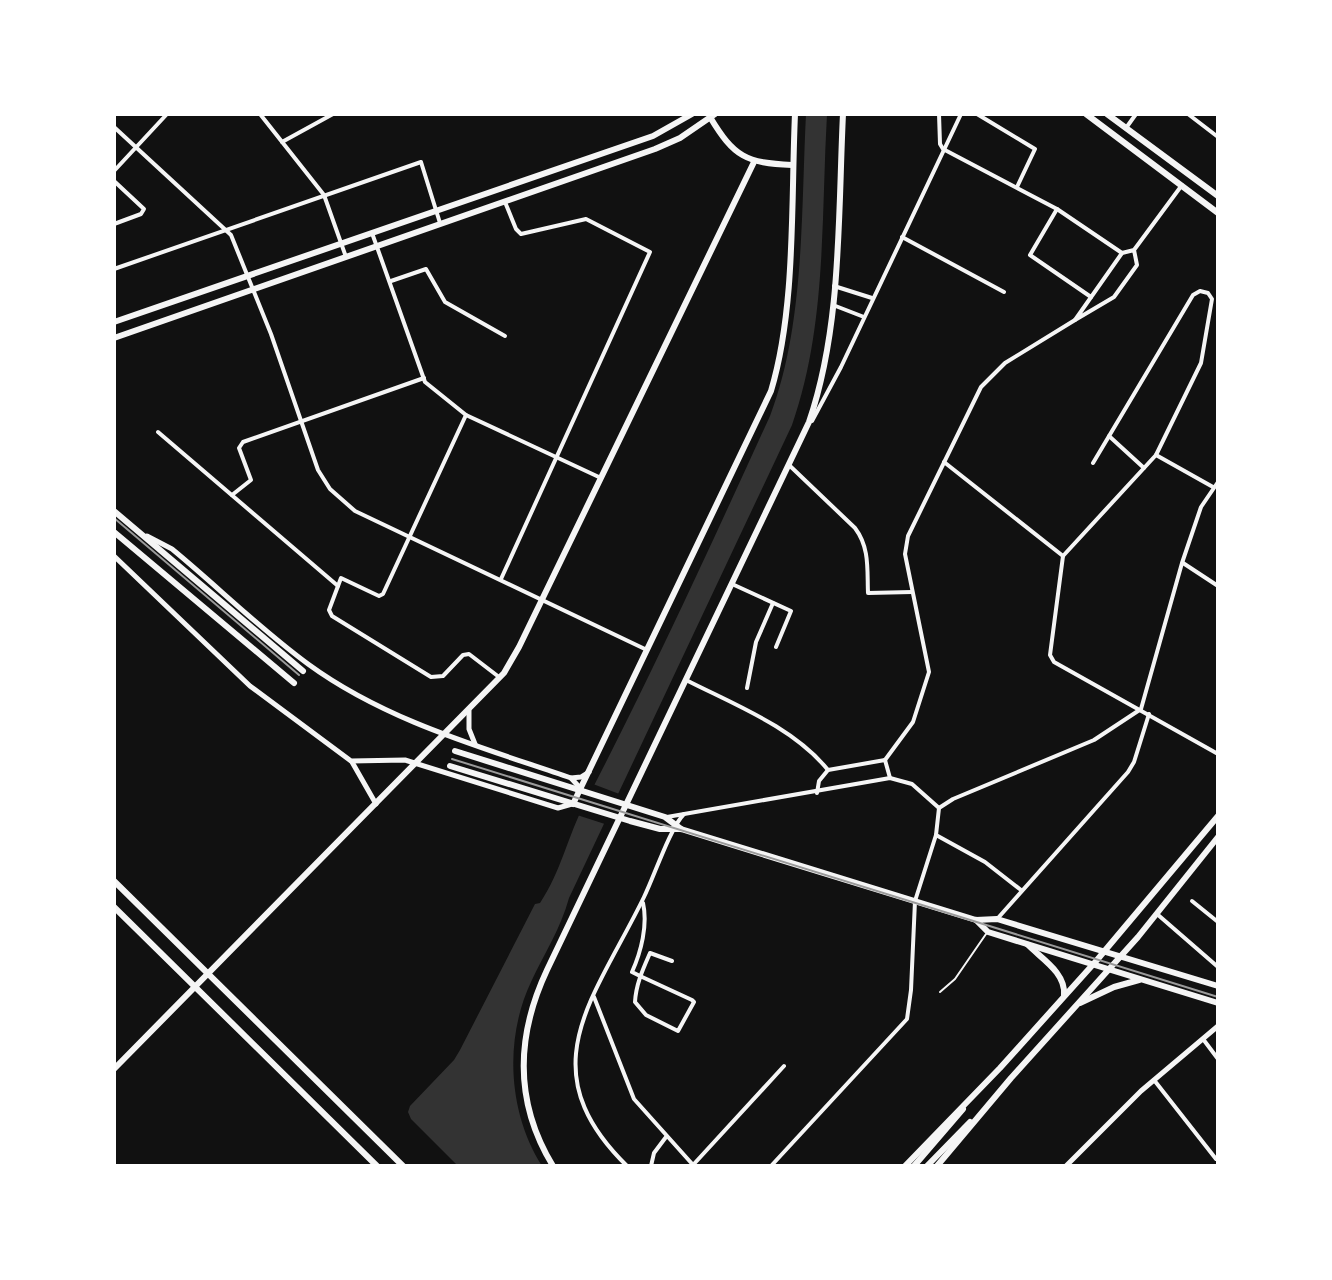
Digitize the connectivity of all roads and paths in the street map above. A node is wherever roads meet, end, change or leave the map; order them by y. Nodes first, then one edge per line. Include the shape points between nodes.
1 (167, 114) edge
2 (260, 114) edge
3 (333, 114) edge
4 (692, 114) edge
5 (795, 114) edge
6 (843, 114) edge
7 (939, 114) edge
8 (961, 114) edge
9 (977, 114) edge
10 (1086, 114) edge
11 (1107, 114) edge
12 (1136, 114) edge
13 (1188, 114) edge
14 (711, 115) edge
15 (114, 127) edge
16 (1126, 128) junction
17 (1218, 137) edge
18 (282, 142) junction
19 (136, 147) junction
20 (943, 149) junction
21 (754, 162) junction
22 (792, 165) junction
23 (114, 171) edge
24 (114, 181) edge
25 (1182, 185) junction
26 (1017, 187) junction
27 (324, 195) junction
28 (1218, 196) edge
29 (505, 202) junction
30 (1057, 209) junction
31 (436, 211) junction
32 (1218, 213) edge
33 (114, 224) edge
34 (441, 224) junction
35 (227, 229) junction
36 (372, 233) junction
37 (902, 237) junction
38 (341, 243) junction
39 (377, 246) junction
40 (1134, 250) junction
41 (1122, 253) junction
42 (346, 257) junction
43 (114, 269) edge
44 (248, 276) junction
45 (391, 281) junction
46 (834, 286) junction
47 (253, 289) junction
48 (1004, 292) dead end
49 (1091, 297) junction
50 (872, 298) junction
51 (833, 305) junction
52 (864, 317) junction
53 (1075, 320) junction
54 (114, 321) edge
55 (505, 336) dead end
56 (115, 338) edge
57 (424, 378) junction
58 (466, 415) junction
59 (301, 421) junction
60 (158, 432) dead end
61 (1109, 436) junction
62 (799, 446) junction
63 (1156, 455) junction
64 (557, 457) junction
65 (944, 462) junction
66 (1093, 463) dead end
67 (789, 465) junction
68 (1144, 468) junction
69 (601, 478) junction
70 (1216, 485) edge
71 (232, 495) junction
72 (114, 511) edge
73 (114, 532) edge
74 (139, 532) junction
75 (411, 536) junction
76 (114, 556) edge
77 (1063, 556) junction
78 (1182, 563) junction
79 (501, 579) junction
80 (730, 583) junction
81 (338, 586) junction
82 (1218, 586) edge
83 (912, 592) junction
84 (542, 599) junction
85 (773, 603) junction
86 (776, 647) dead end
87 (648, 651) junction
88 (303, 671) dead end
89 (500, 678) junction
90 (685, 679) junction
91 (294, 683) dead end
92 (747, 688) dead end
93 (1141, 709) junction
94 (469, 711) junction
95 (1149, 714) junction
96 (445, 736) junction
97 (476, 745) junction
98 (455, 751) dead end
99 (1218, 754) edge
100 (885, 760) junction
101 (351, 761) junction
102 (417, 764) junction
103 (450, 766) dead end
104 (828, 770) junction
105 (590, 771) junction
106 (571, 778) junction
107 (890, 778) junction
108 (581, 789) junction
109 (817, 793) junction
110 (622, 803) junction
111 (376, 804) junction
112 (577, 805) junction
113 (939, 808) junction
114 (684, 814) junction
115 (1218, 816) edge
116 (616, 817) junction
117 (665, 817) junction
118 (677, 828) junction
119 (936, 835) junction
120 (1218, 837) edge
121 (114, 881) edge
122 (1021, 890) junction
123 (643, 900) junction
124 (915, 901) junction
125 (1192, 901) dead end
126 (114, 907) edge
127 (1157, 914) junction
128 (976, 920) junction
129 (1218, 922) edge
130 (992, 925) junction
131 (1028, 945) junction
132 (1105, 951) junction
133 (1122, 955) junction
134 (672, 961) dead end
135 (1092, 965) junction
136 (1218, 967) edge
137 (1109, 970) junction
138 (208, 974) junction
139 (640, 976) junction
140 (1139, 980) junction
141 (1218, 986) edge
142 (196, 987) junction
143 (940, 992) dead end
144 (594, 997) junction
145 (1064, 997) junction
146 (1218, 1003) edge
147 (1074, 1007) junction
148 (1218, 1026) edge
149 (1203, 1039) junction
150 (1218, 1059) edge
151 (784, 1066) dead end
152 (1000, 1068) junction
153 (114, 1069) edge
154 (1011, 1078) junction
155 (1154, 1080) junction
156 (666, 1137) junction
157 (1217, 1159) edge
158 (694, 1165) edge
159 (377, 1166) edge
160 (403, 1166) edge
161 (553, 1166) edge
162 (627, 1166) edge
163 (651, 1166) edge
164 (771, 1166) edge
165 (905, 1166) edge
166 (914, 1166) edge
167 (927, 1166) edge
168 (937, 1166) edge
169 (1066, 1166) edge
170 (1214, 1166) edge

1 - 19 street
2 - 18 street
3 - 18 street
4 - 31 main road via 653,136
5 - 22 main road
6 - 46 main road
7 - 20 street
8 - 20 street
9 - 26 street via 1035,149
10 - 25 main road
11 - 16 main road
12 - 16 street
13 - 17 street
14 - 21 main road via 730,147
14 - 29 main road via 669,143
15 - 19 street
16 - 28 main road
18 - 27 street
19 - 23 street
19 - 35 street
20 - 26 street
20 - 37 street
21 - 22 main road
21 - 69 main road
22 - 87 main road via 787,290 775,377
24 - 33 street via 144,209
25 - 32 main road
25 - 40 street
26 - 30 street
27 - 31 street via 421,162
27 - 35 street
27 - 38 street
29 - 34 main road
29 - 64 street via 521,234 586,219 650,252
30 - 41 street
30 - 49 street via 1030,255
31 - 34 street
31 - 36 main road
34 - 39 main road
35 - 43 street
35 - 44 street
36 - 38 main road
36 - 39 street
37 - 48 street
37 - 50 street
38 - 42 street
38 - 44 main road
39 - 42 main road
39 - 45 street
40 - 41 street
40 - 53 street via 1137,264 1114,297
41 - 49 street
42 - 47 main road
44 - 47 street
44 - 54 main road
45 - 55 street via 426,269 445,302
45 - 57 street
46 - 50 street
46 - 51 main road
47 - 56 main road
47 - 59 street
49 - 53 street
50 - 52 street
51 - 52 street
51 - 62 main road via 819,391
52 - 62 street
53 - 65 street via 1015,356 987,380
54 - 56 street
57 - 58 street
57 - 59 street
58 - 64 street
58 - 75 street
59 - 71 street via 241,444 251,480
59 - 75 street via 330,489 355,511
60 - 71 street
61 - 63 street via 1193,295 1204,292 1212,299 1200,367
61 - 66 street
61 - 68 street
62 - 67 main road
63 - 68 street
63 - 70 street
64 - 69 street
64 - 79 street
65 - 77 street
65 - 83 street via 904,548
67 - 80 main road
67 - 83 street via 863,538 868,593
68 - 77 street
69 - 84 main road
70 - 78 street via 1201,507
71 - 81 street
72 - 74 main road
73 - 91 main road
74 - 88 main road
74 - 96 street via 172,549 308,663 375,704
75 - 79 street
75 - 81 street via 382,596 341,578
76 - 101 street via 262,697
77 - 93 street via 1050,658
78 - 82 street
78 - 93 street
79 - 84 street
80 - 85 street
80 - 90 main road
81 - 89 street via 329,610 332,616 431,677 443,676 469,654
83 - 100 street via 928,677 913,722
84 - 87 street
84 - 89 main road
85 - 86 street via 791,611
85 - 92 street via 756,642
87 - 105 main road
89 - 94 main road
90 - 104 street via 785,732
90 - 110 main road
93 - 95 street
93 - 113 street via 1094,740
94 - 96 main road
94 - 97 street
95 - 99 street
95 - 122 street via 1131,767
96 - 97 street
96 - 102 main road
97 - 106 street
98 - 108 main road
100 - 104 street
100 - 107 street
101 - 102 street
101 - 111 street
102 - 111 main road
102 - 112 street via 558,808
103 - 112 main road
104 - 109 street
105 - 106 street
105 - 108 main road
106 - 108 street
107 - 109 street
107 - 113 street via 912,784
108 - 110 main road
108 - 112 main road
109 - 114 street
110 - 116 main road
110 - 117 main road
111 - 138 main road
112 - 116 main road
113 - 119 street
114 - 117 street
114 - 118 street
115 - 132 main road
116 - 118 main road via 660,829
116 - 161 main road via 542,979 526,1029 527,1097
117 - 118 main road
118 - 123 street
118 - 124 main road
119 - 122 street
119 - 124 street
120 - 127 main road
121 - 138 main road
122 - 130 street
123 - 139 street via 644,932 632,972
123 - 144 street
124 - 128 main road
124 - 164 street via 907,1019
125 - 129 street
126 - 142 main road
127 - 133 main road
127 - 136 street
128 - 130 main road
128 - 130 main road
130 - 131 main road
130 - 132 main road
130 - 143 lane
131 - 135 main road
131 - 145 main road via 1060,976
132 - 133 main road
132 - 135 main road
133 - 137 main road
133 - 141 main road
134 - 139 street via 650,953
135 - 137 main road
135 - 145 main road
137 - 140 main road
137 - 147 main road
138 - 142 main road
138 - 160 main road
139 - 139 street via 637,1007 678,1031 694,1002
140 - 146 main road
140 - 147 main road
142 - 153 main road
142 - 159 main road
144 - 156 street via 631,1092
144 - 162 street via 577,1035 577,1084 594,1129
145 - 152 main road
147 - 154 main road
148 - 149 street
149 - 150 street
149 - 155 street
151 - 158 street
152 - 165 main road
152 - 166 main road
154 - 167 main road
154 - 168 main road
155 - 157 street
155 - 169 street
156 - 158 street
156 - 163 street
157 - 170 street

